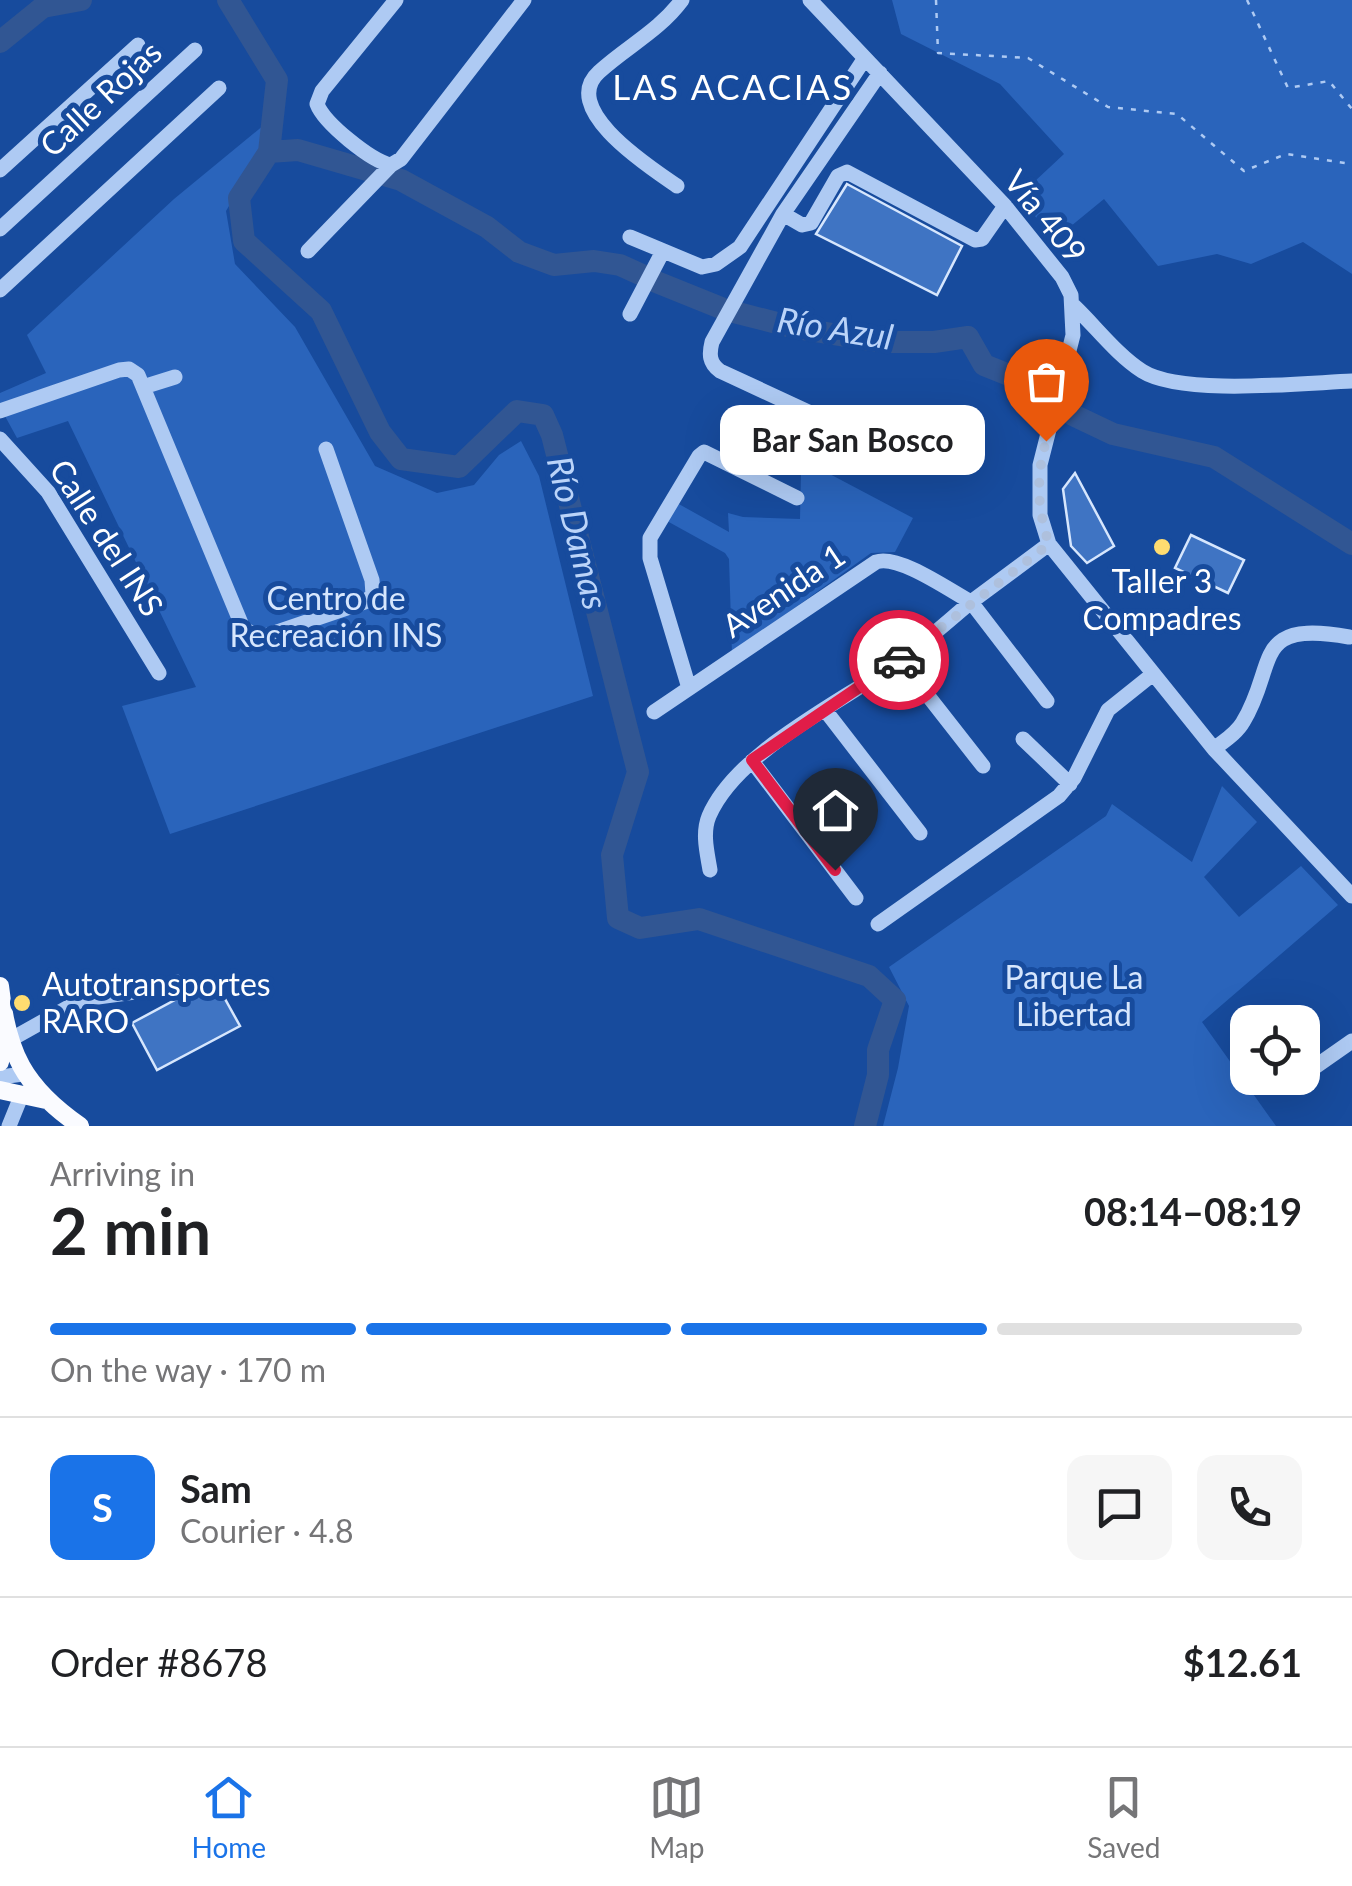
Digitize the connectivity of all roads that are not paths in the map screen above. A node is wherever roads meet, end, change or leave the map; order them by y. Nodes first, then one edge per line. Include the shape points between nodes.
1 (396, 0) edge
2 (524, 0) edge
3 (682, 0) edge
4 (810, 0) edge
5 (138, 45) dead end
6 (195, 50) dead end
7 (865, 58) junction
8 (880, 73) junction
9 (220, 88) dead end
10 (0, 170) edge
11 (384, 172) junction
12 (678, 186) dead end
13 (1005, 206) junction
14 (783, 214) junction
15 (0, 229) edge
16 (630, 237) dead end
17 (308, 251) dead end
18 (663, 252) junction
19 (0, 290) edge
20 (1074, 306) junction
21 (630, 314) dead end
22 (175, 377) dead end
23 (1352, 381) edge
24 (143, 387) junction
25 (0, 411) edge
26 (0, 438) edge
27 (326, 449) dead end
28 (897, 453) dead end
29 (797, 498) dead end
30 (1049, 544) junction
31 (970, 602) junction
32 (1349, 637) dead end
33 (900, 660) junction
34 (159, 673) dead end
35 (1153, 674) junction
36 (689, 688) junction
37 (1047, 701) dead end
38 (825, 710) junction
39 (654, 712) dead end
40 (1023, 739) dead end
41 (1214, 749) junction
42 (752, 760) junction
43 (983, 766) dead end
44 (1070, 784) junction
45 (920, 833) dead end
46 (710, 870) dead end
47 (1352, 896) edge
48 (856, 898) dead end
49 (878, 924) dead end
50 (177, 982) dead end
51 (0, 986) edge
52 (6, 1031) junction
53 (1352, 1041) edge
54 (0, 1062) edge
55 (1320, 1064) edge
56 (23, 1074) junction
57 (0, 1077) edge
58 (0, 1090) edge
59 (22, 1094) junction
60 (46, 1100) junction
61 (9, 1126) edge
62 (80, 1126) edge

1 - 11 street via 318,104 322,117
2 - 11 street
3 - 12 street via 587,86 594,112 627,151
4 - 7 street, Vía 409
5 - 10 street
6 - 15 street, Calle Rojas
7 - 8 street, Vía 409
7 - 18 street via 740,247 710,267
8 - 13 street, Vía 409
8 - 14 street
9 - 19 street
11 - 17 street
13 - 14 street via 976,240 848,172 838,176 811,223
13 - 20 street, Vía 409 via 1062,276
14 - 28 street via 712,342 713,366
16 - 18 street
18 - 21 street
20 - 23 street via 1158,378
20 - 30 street, Vía 409 via 1073,335 1040,465 1040,515
22 - 24 street
24 - 25 street via 134,372 120,370
24 - 27 street via 252,637 373,595
26 - 34 street, Calle del INS via 48,492
29 - 36 street via 704,452 650,538 650,558
30 - 31 street
30 - 35 street, Vía 409
31 - 33 street
31 - 36 street, Avenida 1 via 882,560
31 - 37 street
32 - 41 street via 1310,632 1272,650 1247,717
33 - 38 street
33 - 43 street
35 - 41 street, Vía 409
35 - 44 street via 1108,710
36 - 39 street, Avenida 1
38 - 42 street
38 - 45 street
40 - 44 street
41 - 47 street, Vía 409
42 - 46 street via 707,819
42 - 48 street
44 - 49 street
50 - 52 street via 82,999
51 - 52 main road
52 - 54 main road
52 - 56 main road
53 - 55 street
56 - 57 street
56 - 60 main road
58 - 59 main road
59 - 60 main road
59 - 61 street
60 - 62 main road

